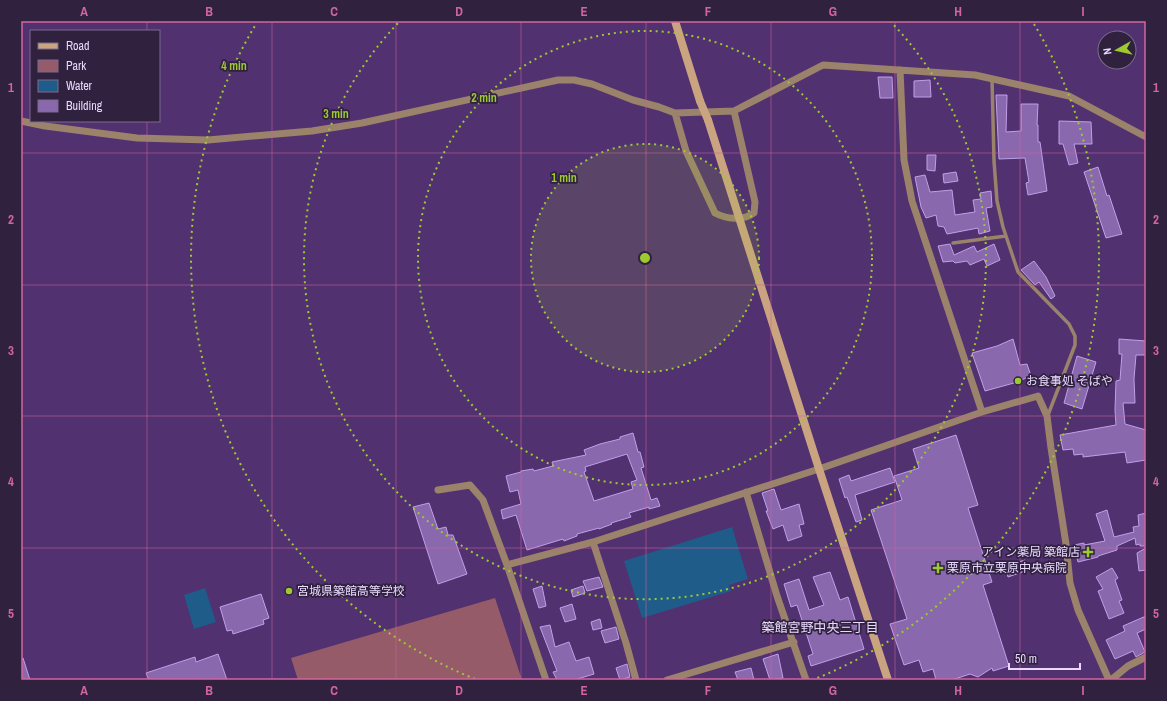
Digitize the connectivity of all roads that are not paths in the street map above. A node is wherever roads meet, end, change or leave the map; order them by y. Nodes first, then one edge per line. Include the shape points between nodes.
1 (675, 21) edge
2 (900, 70) junction
3 (992, 79) junction
4 (734, 111) junction
5 (675, 113) junction
6 (21, 121) edge
7 (1146, 138) edge
8 (738, 218) junction
9 (1006, 236) junction
10 (953, 243) dead end
11 (982, 412) junction
12 (1047, 416) junction
13 (819, 469) junction
14 (438, 490) dead end
15 (746, 492) junction
16 (593, 542) junction
17 (507, 565) junction
18 (794, 642) junction
19 (1146, 658) edge
20 (546, 680) edge
21 (636, 680) edge
22 (667, 680) edge
23 (806, 680) edge
24 (888, 680) edge
25 (1110, 680) edge

1 - 8 street, bridge
2 - 3 street via 975,75
2 - 4 street via 823,65
2 - 11 street via 904,160 912,201
3 - 7 street via 1069,96
3 - 9 lane via 997,201
4 - 5 street
4 - 8 street via 755,202 754,213
5 - 6 street via 592,84 558,80 334,128 208,140 137,138
5 - 8 street via 686,151 715,213
8 - 13 street
9 - 10 lane
9 - 12 lane via 1018,272 1069,324 1075,336 1075,346
11 - 12 street via 1038,396
11 - 13 street
12 - 25 street via 1070,583 1078,610
13 - 15 street
13 - 24 street
14 - 17 street via 470,485 483,500
15 - 16 street
15 - 18 street via 777,596
16 - 17 street
16 - 21 street
17 - 20 street
18 - 22 street
18 - 23 street
19 - 25 street via 1128,666

